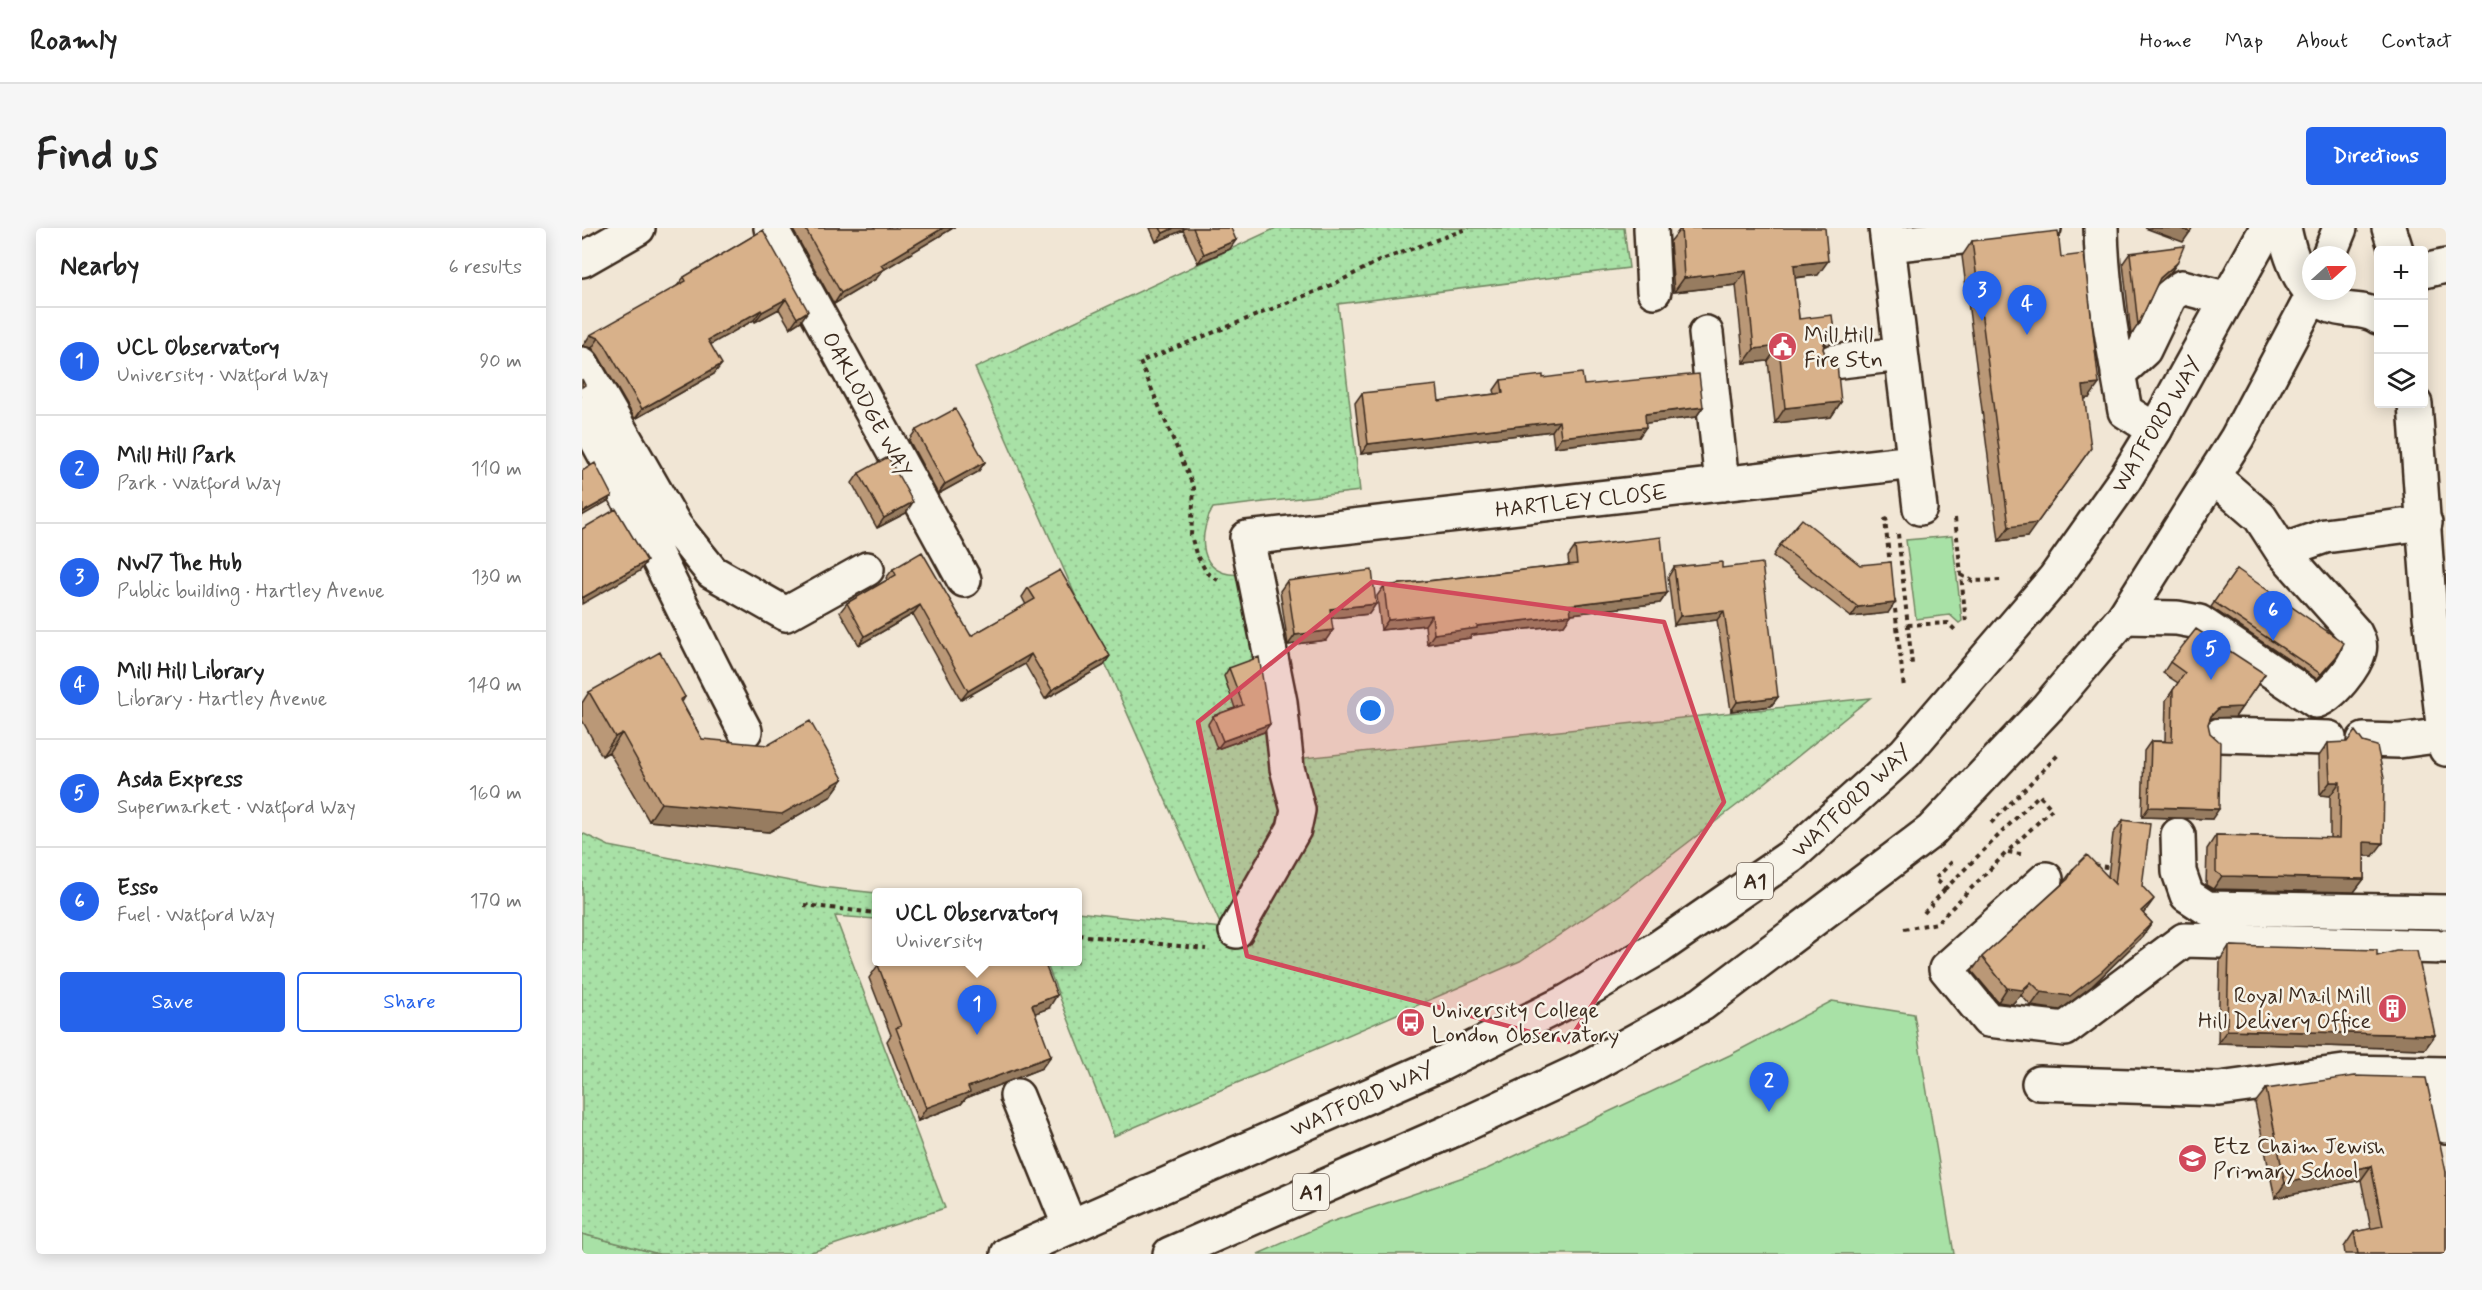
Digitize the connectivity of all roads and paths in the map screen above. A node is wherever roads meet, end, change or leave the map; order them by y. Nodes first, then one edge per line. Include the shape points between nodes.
1 (638, 228) edge
2 (771, 228) edge
3 (1469, 228) edge
4 (1651, 228) edge
5 (2044, 228) edge
6 (2101, 228) edge
7 (2267, 228) edge
8 (2284, 228) edge
9 (2340, 228) edge
10 (2390, 228) edge
11 (1887, 236) edge
12 (2333, 246) edge
13 (2395, 246) edge
14 (582, 260) edge
15 (2446, 266) edge
16 (2428, 271) edge
17 (2302, 275) edge
18 (1654, 291) dead end
19 (2228, 298) junction
20 (2310, 300) edge
21 (2324, 300) edge
22 (2374, 313) edge
23 (1706, 333) dead end
24 (1901, 354) junction
25 (1832, 362) edge
26 (582, 364) edge
27 (2118, 374) junction
28 (2415, 408) edge
29 (582, 413) edge
30 (2155, 430) junction
31 (1914, 462) junction
32 (2214, 477) junction
33 (1722, 484) junction
34 (1885, 520) dead end
35 (1925, 523) junction
36 (2425, 523) junction
37 (2282, 551) junction
38 (867, 569) dead end
39 (1961, 574) junction
40 (1891, 576) edge
41 (964, 580) dead end
42 (2002, 580) dead end
43 (1256, 589) junction
44 (1894, 598) edge
45 (2124, 617) junction
46 (1966, 622) dead end
47 (1908, 625) junction
48 (1957, 632) dead end
49 (1912, 664) dead end
50 (1904, 688) dead end
51 (745, 731) dead end
52 (2220, 735) dead end
53 (2329, 738) dead end
54 (2364, 740) edge
55 (2445, 742) edge
56 (2058, 755) dead end
57 (2039, 795) dead end
58 (1985, 829) dead end
59 (2178, 835) dead end
60 (2007, 852) dead end
61 (1960, 854) dead end
62 (2046, 879) dead end
63 (1946, 888) junction
64 (804, 905) dead end
65 (2446, 912) edge
66 (872, 913) edge
67 (1924, 913) dead end
68 (1904, 929) dead end
69 (1236, 931) joint
70 (1082, 936) edge
71 (2446, 947) edge
72 (2441, 1074) edge
73 (2039, 1083) dead end
74 (1017, 1096) dead end
75 (2446, 1126) edge
76 (1070, 1227) junction
77 (1008, 1254) edge
78 (1170, 1254) edge

1 - 14 main road
2 - 41 main road, OAKLODGE WAY
3 - 43 path via 1379,261 1334,284 1140,362 1194,488 1191,535 1196,554 1207,573 1231,587
4 - 18 main road
5 - 11 main road
6 - 27 main road via 2102,274
7 - 19 main road, WATFORD WAY / A1
8 - 17 main road via 2290,257
9 - 12 main road
10 - 13 main road
11 - 24 main road
15 - 16 main road
19 - 27 main road via 2182,286 2170,296 2144,350
19 - 30 main road, WATFORD WAY / A1
20 - 32 main road, A1
21 - 22 main road via 2336,308
23 - 33 main road
24 - 25 main road
24 - 31 main road
26 - 38 main road via 675,526 712,572 786,614
27 - 30 main road via 2126,411
28 - 36 main road
29 - 51 main road via 625,488
30 - 76 main road, WATFORD WAY / A1 via 2055,578 1986,661 1905,753 1790,857 1658,948 1568,1001 1441,1064
31 - 33 main road, HARTLEY CLOSE
31 - 35 main road
32 - 37 main road via 2260,517
32 - 45 main road, A1
33 - 43 main road, HARTLEY CLOSE via 1247,538
34 - 40 path
35 - 39 path via 1955,527
35 - 47 path via 1898,534
36 - 37 main road via 2325,536
36 - 55 main road via 2430,616
37 - 45 main road via 2360,641 2359,652 2334,692 2326,698 2316,700 2199,622
39 - 42 path via 1973,581
39 - 46 path
43 - 69 main road via 1298,810 1294,829
44 - 50 path
45 - 78 main road, A1 via 2048,707 1931,831 1702,1004 1584,1069
47 - 48 path via 1948,623
47 - 49 path
52 - 53 main road
54 - 55 main road
56 - 58 path
57 - 63 path
59 - 65 main road via 2179,872 2187,895 2207,908
60 - 68 path via 1937,923
61 - 63 path via 1935,879
62 - 71 main road via 1946,969 1988,1020 2065,1029 2184,940
63 - 67 path
64 - 66 path
69 - 70 path via 1211,949
72 - 73 main road via 2344,1072 2219,1089
72 - 75 main road
74 - 76 main road
76 - 77 main road, WATFORD WAY / A1

